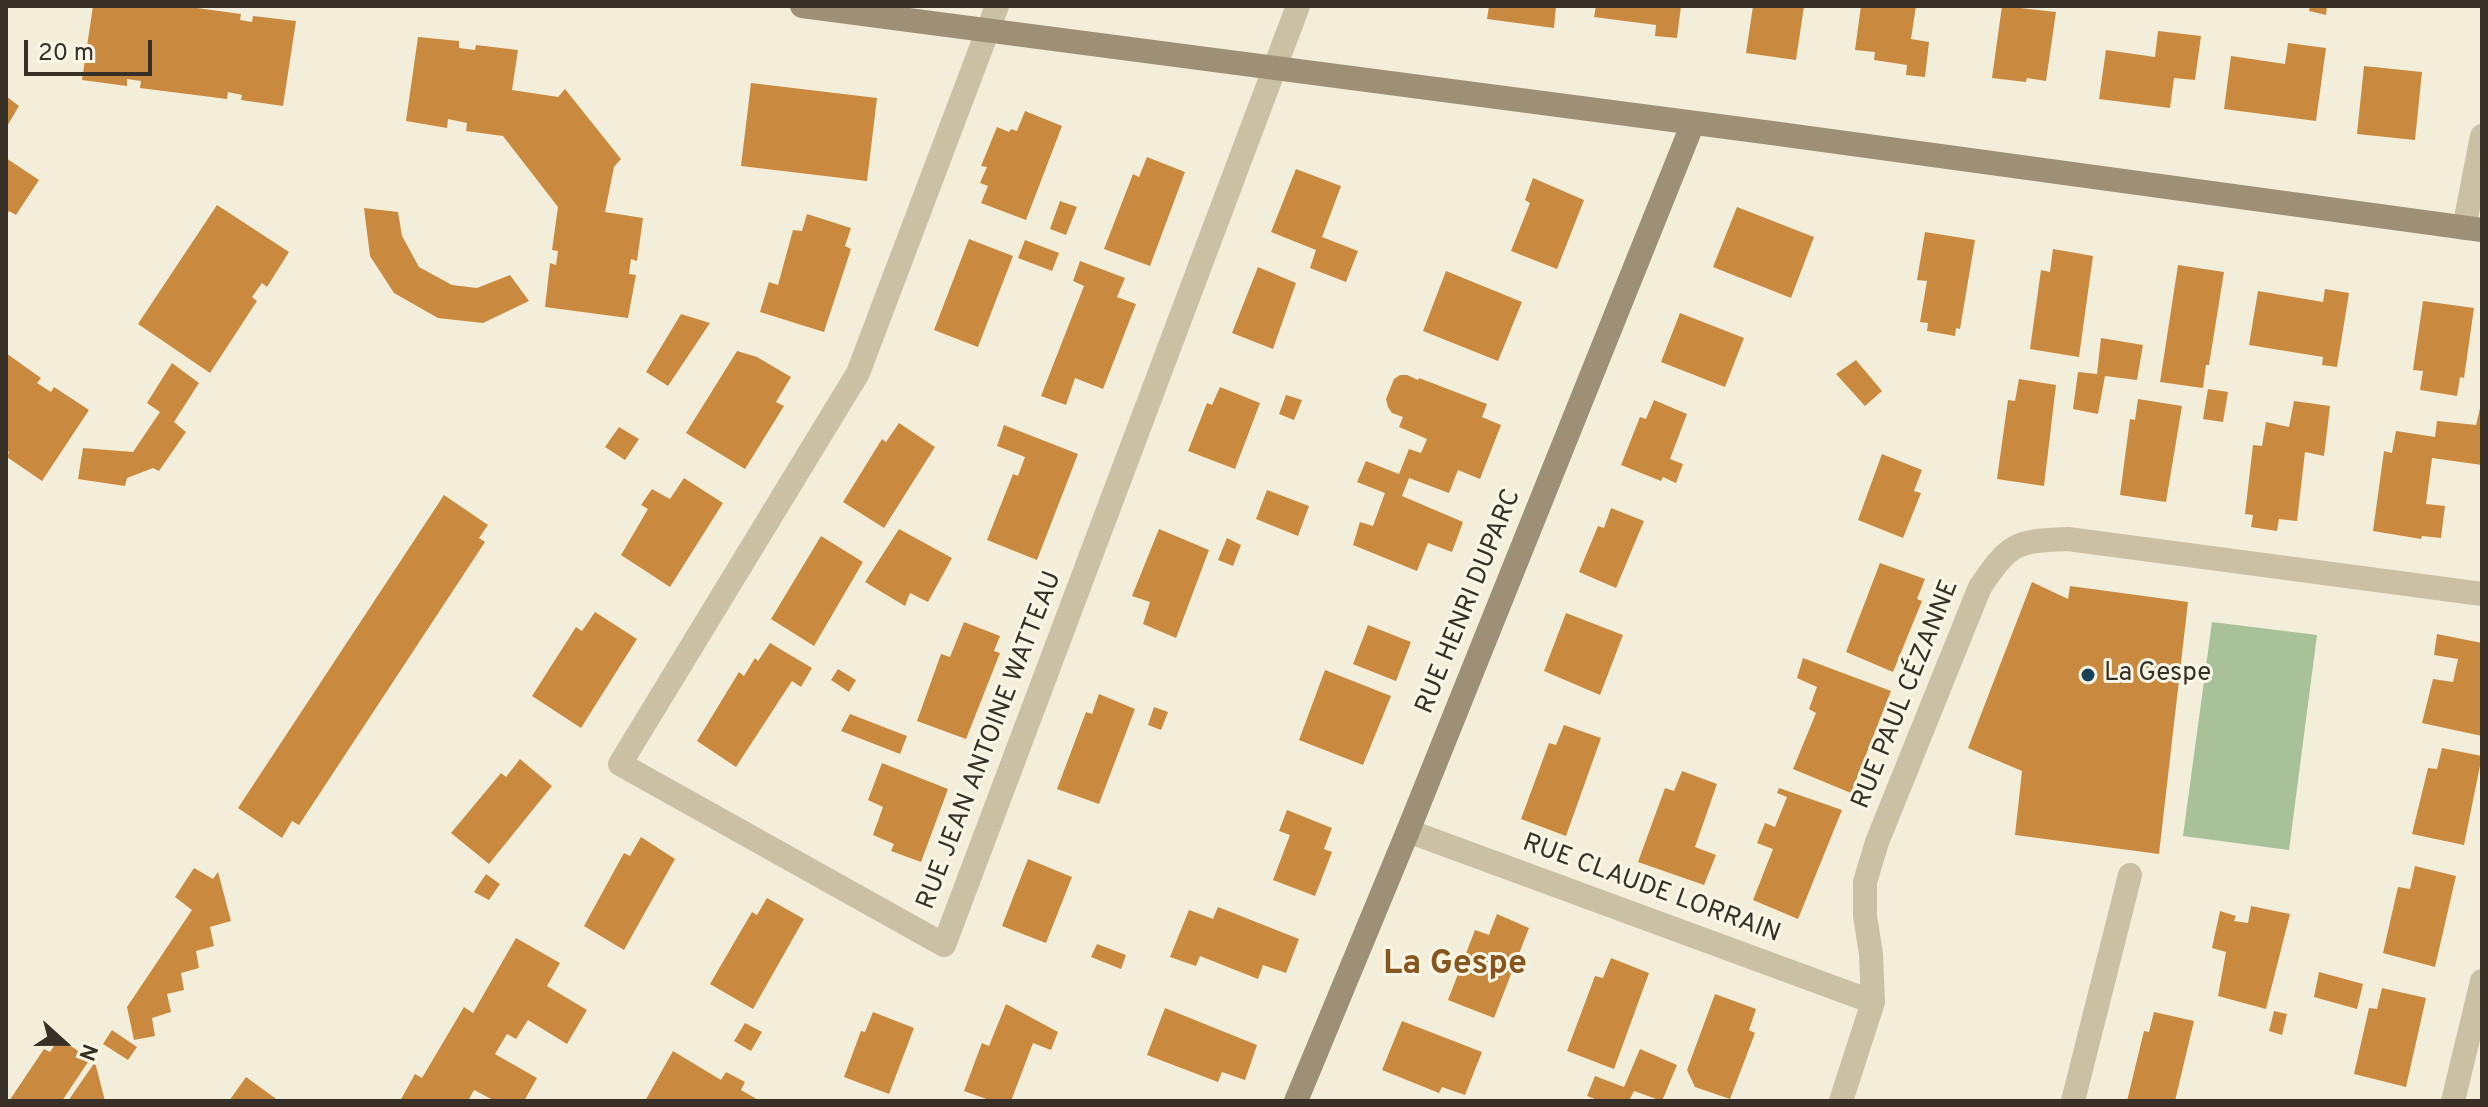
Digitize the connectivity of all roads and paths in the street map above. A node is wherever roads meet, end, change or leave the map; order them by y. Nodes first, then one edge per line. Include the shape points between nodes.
1 (802, 6) edge
2 (997, 6) edge
3 (1298, 6) edge
4 (988, 31) junction
5 (1274, 68) junction
6 (1693, 123) junction
7 (2482, 136) edge
8 (2473, 229) edge
9 (2482, 594) edge
10 (1408, 831) junction
11 (2130, 875) dead end
12 (2482, 981) edge
13 (1873, 1002) junction
14 (1296, 1101) edge
15 (1841, 1101) edge
16 (2073, 1101) edge
17 (2453, 1101) edge

1 - 4 main road
2 - 4 street
3 - 5 street
4 - 5 main road
4 - 5 street, RUE JEAN ANTOINE WATTEAU via 858,373 620,764 944,945
5 - 6 main road
6 - 8 main road
6 - 10 main road, RUE HENRI DUPARC
7 - 8 street
9 - 13 street, RUE PAUL CÉZANNE via 2068,539 2027,541 2001,557 1980,587 1865,882
10 - 13 street, RUE CLAUDE LORRAIN
10 - 14 main road, RUE HENRI DUPARC
11 - 16 street
12 - 17 street
13 - 15 street, RUE PAUL CÉZANNE

